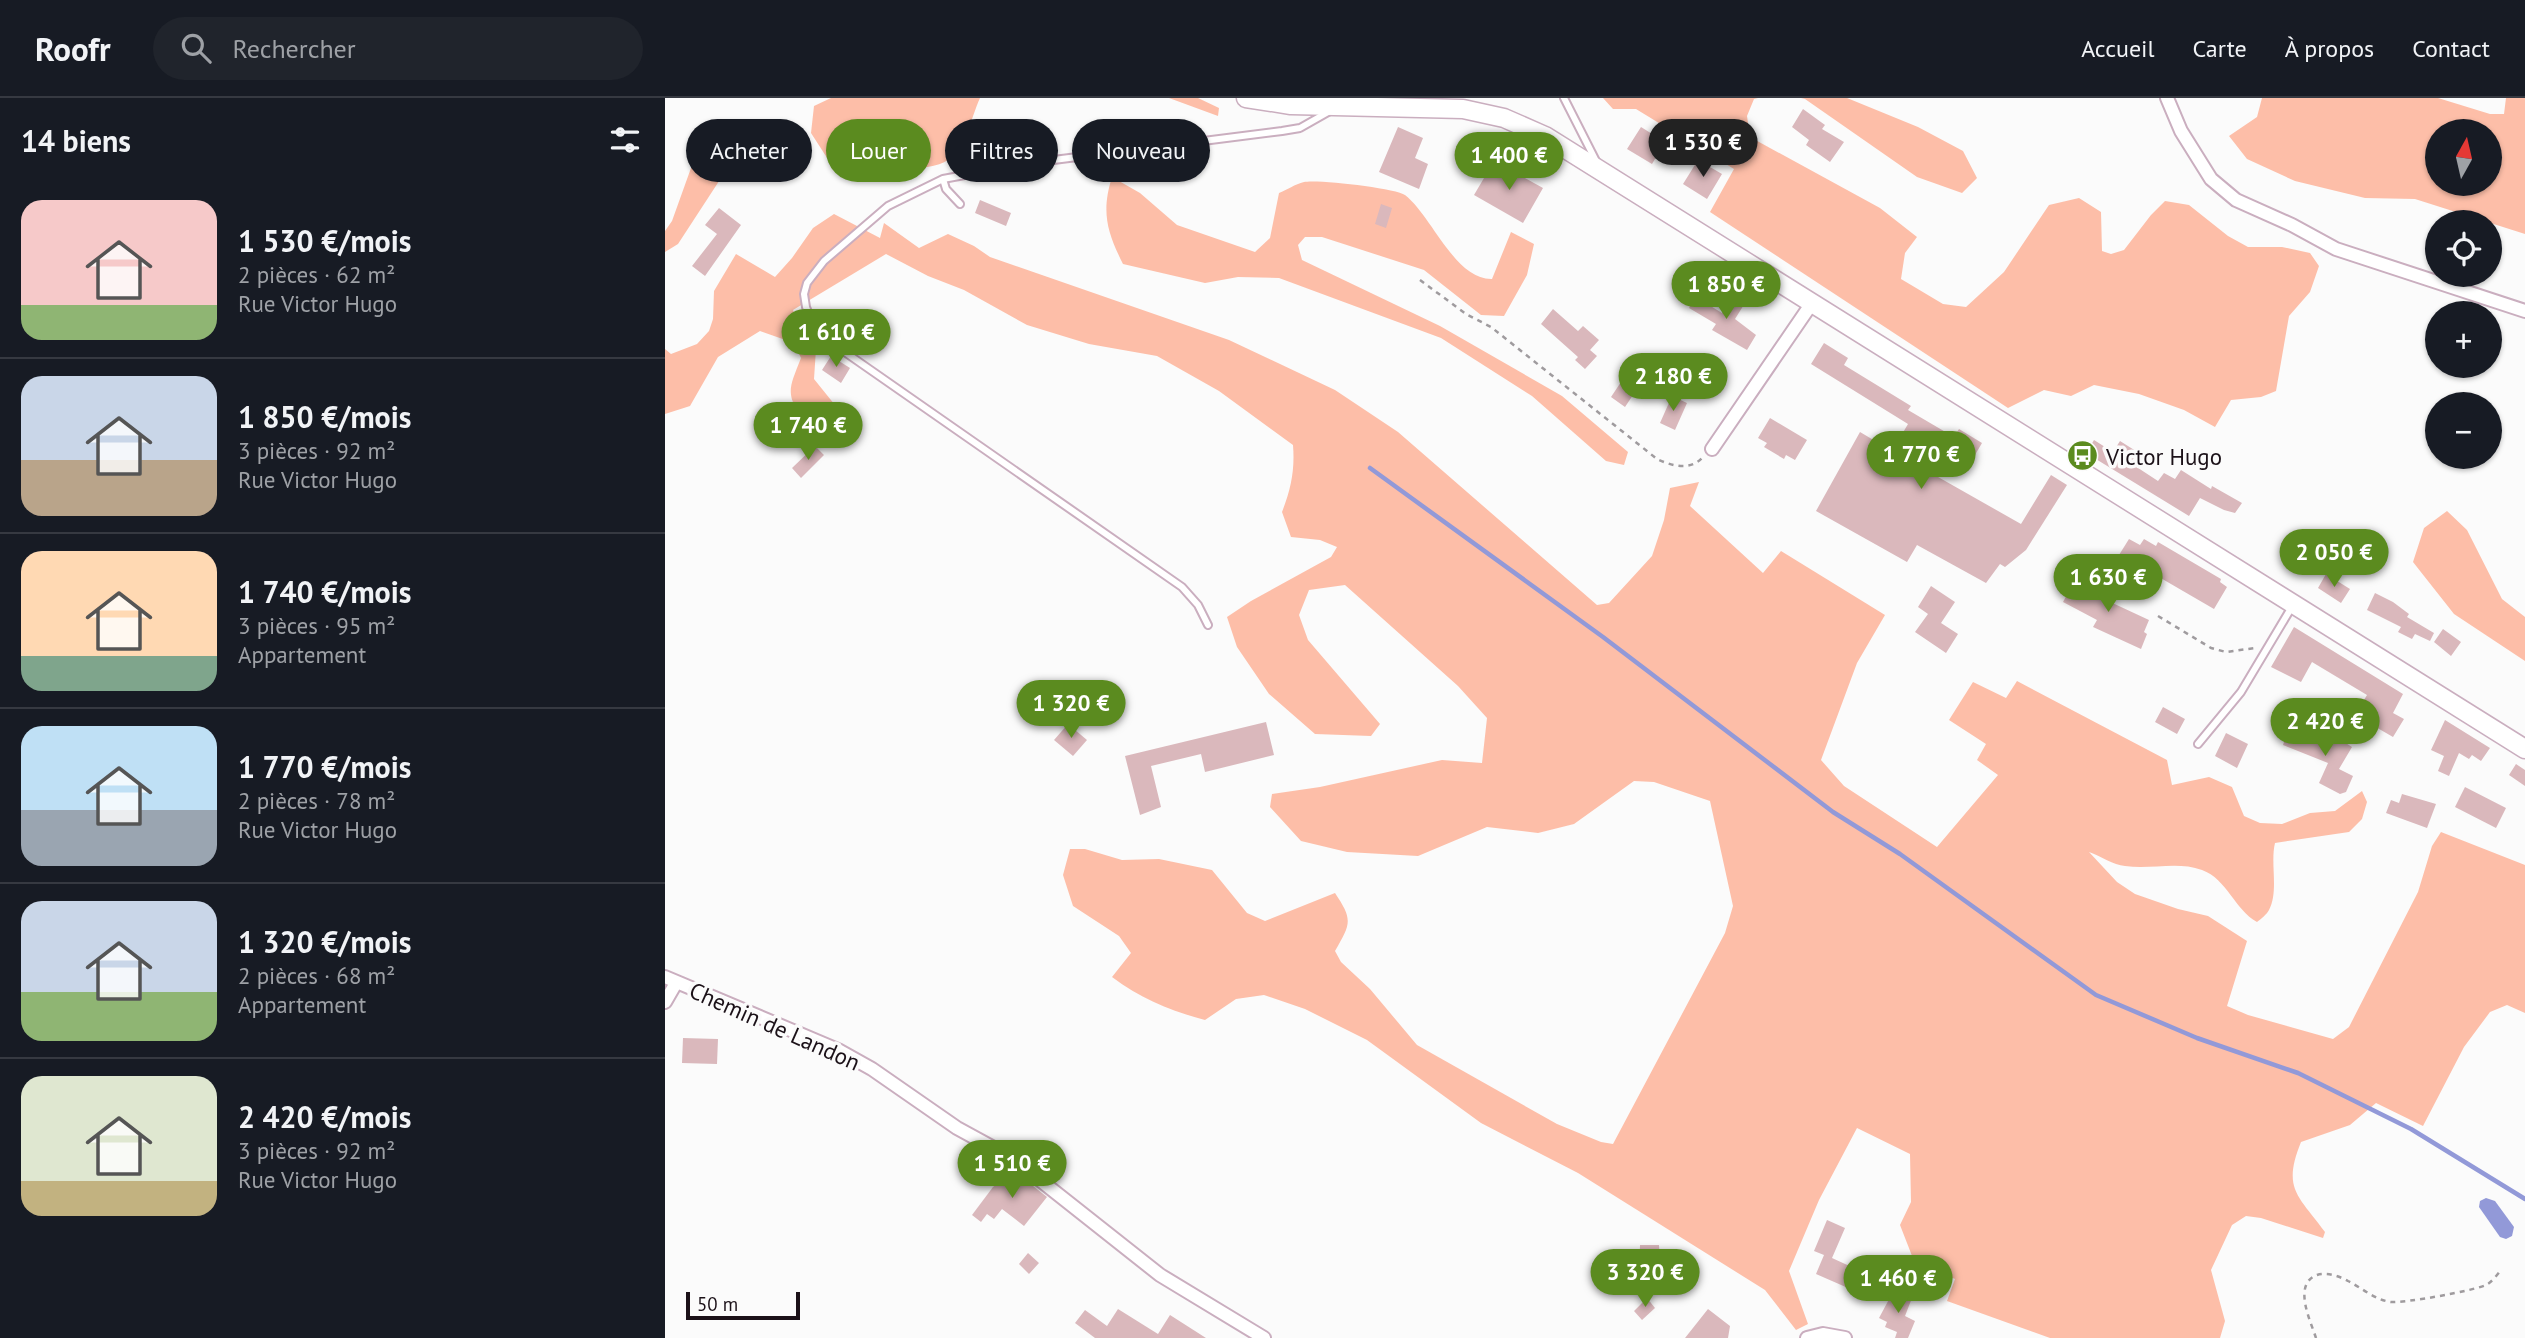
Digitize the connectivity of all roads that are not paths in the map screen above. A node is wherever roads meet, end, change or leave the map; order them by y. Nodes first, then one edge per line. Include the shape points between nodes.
1 (1246, 98) edge
2 (1564, 98) edge
3 (2167, 98) edge
4 (1336, 107) junction
5 (1602, 172) junction
6 (943, 179) junction
7 (960, 204) dead end
8 (1812, 303) junction
9 (2525, 312) edge
10 (1712, 449) road end
11 (2294, 604) junction
12 (1208, 625) dead end
13 (2198, 744) dead end
14 (2525, 749) edge
15 (670, 980) edge
16 (665, 1002) edge
17 (1264, 1338) edge
18 (1807, 1338) edge
19 (1845, 1338) edge

1 - 4 main road
2 - 5 lane
3 - 9 street via 2211,180 2236,200 2336,249
4 - 5 main road via 1463,109 1504,118 1545,136
4 - 6 lane via 1300,128 1030,163
5 - 8 main road
6 - 7 lane
6 - 12 lane via 888,205 824,261 804,294 812,321 839,348 1182,587
8 - 10 street
8 - 11 main road
11 - 13 lane via 2241,692
11 - 14 main road
15 - 16 street
15 - 17 street, Chemin de Landon via 838,1050 872,1069 957,1128 1012,1158 1160,1275
18 - 19 street

